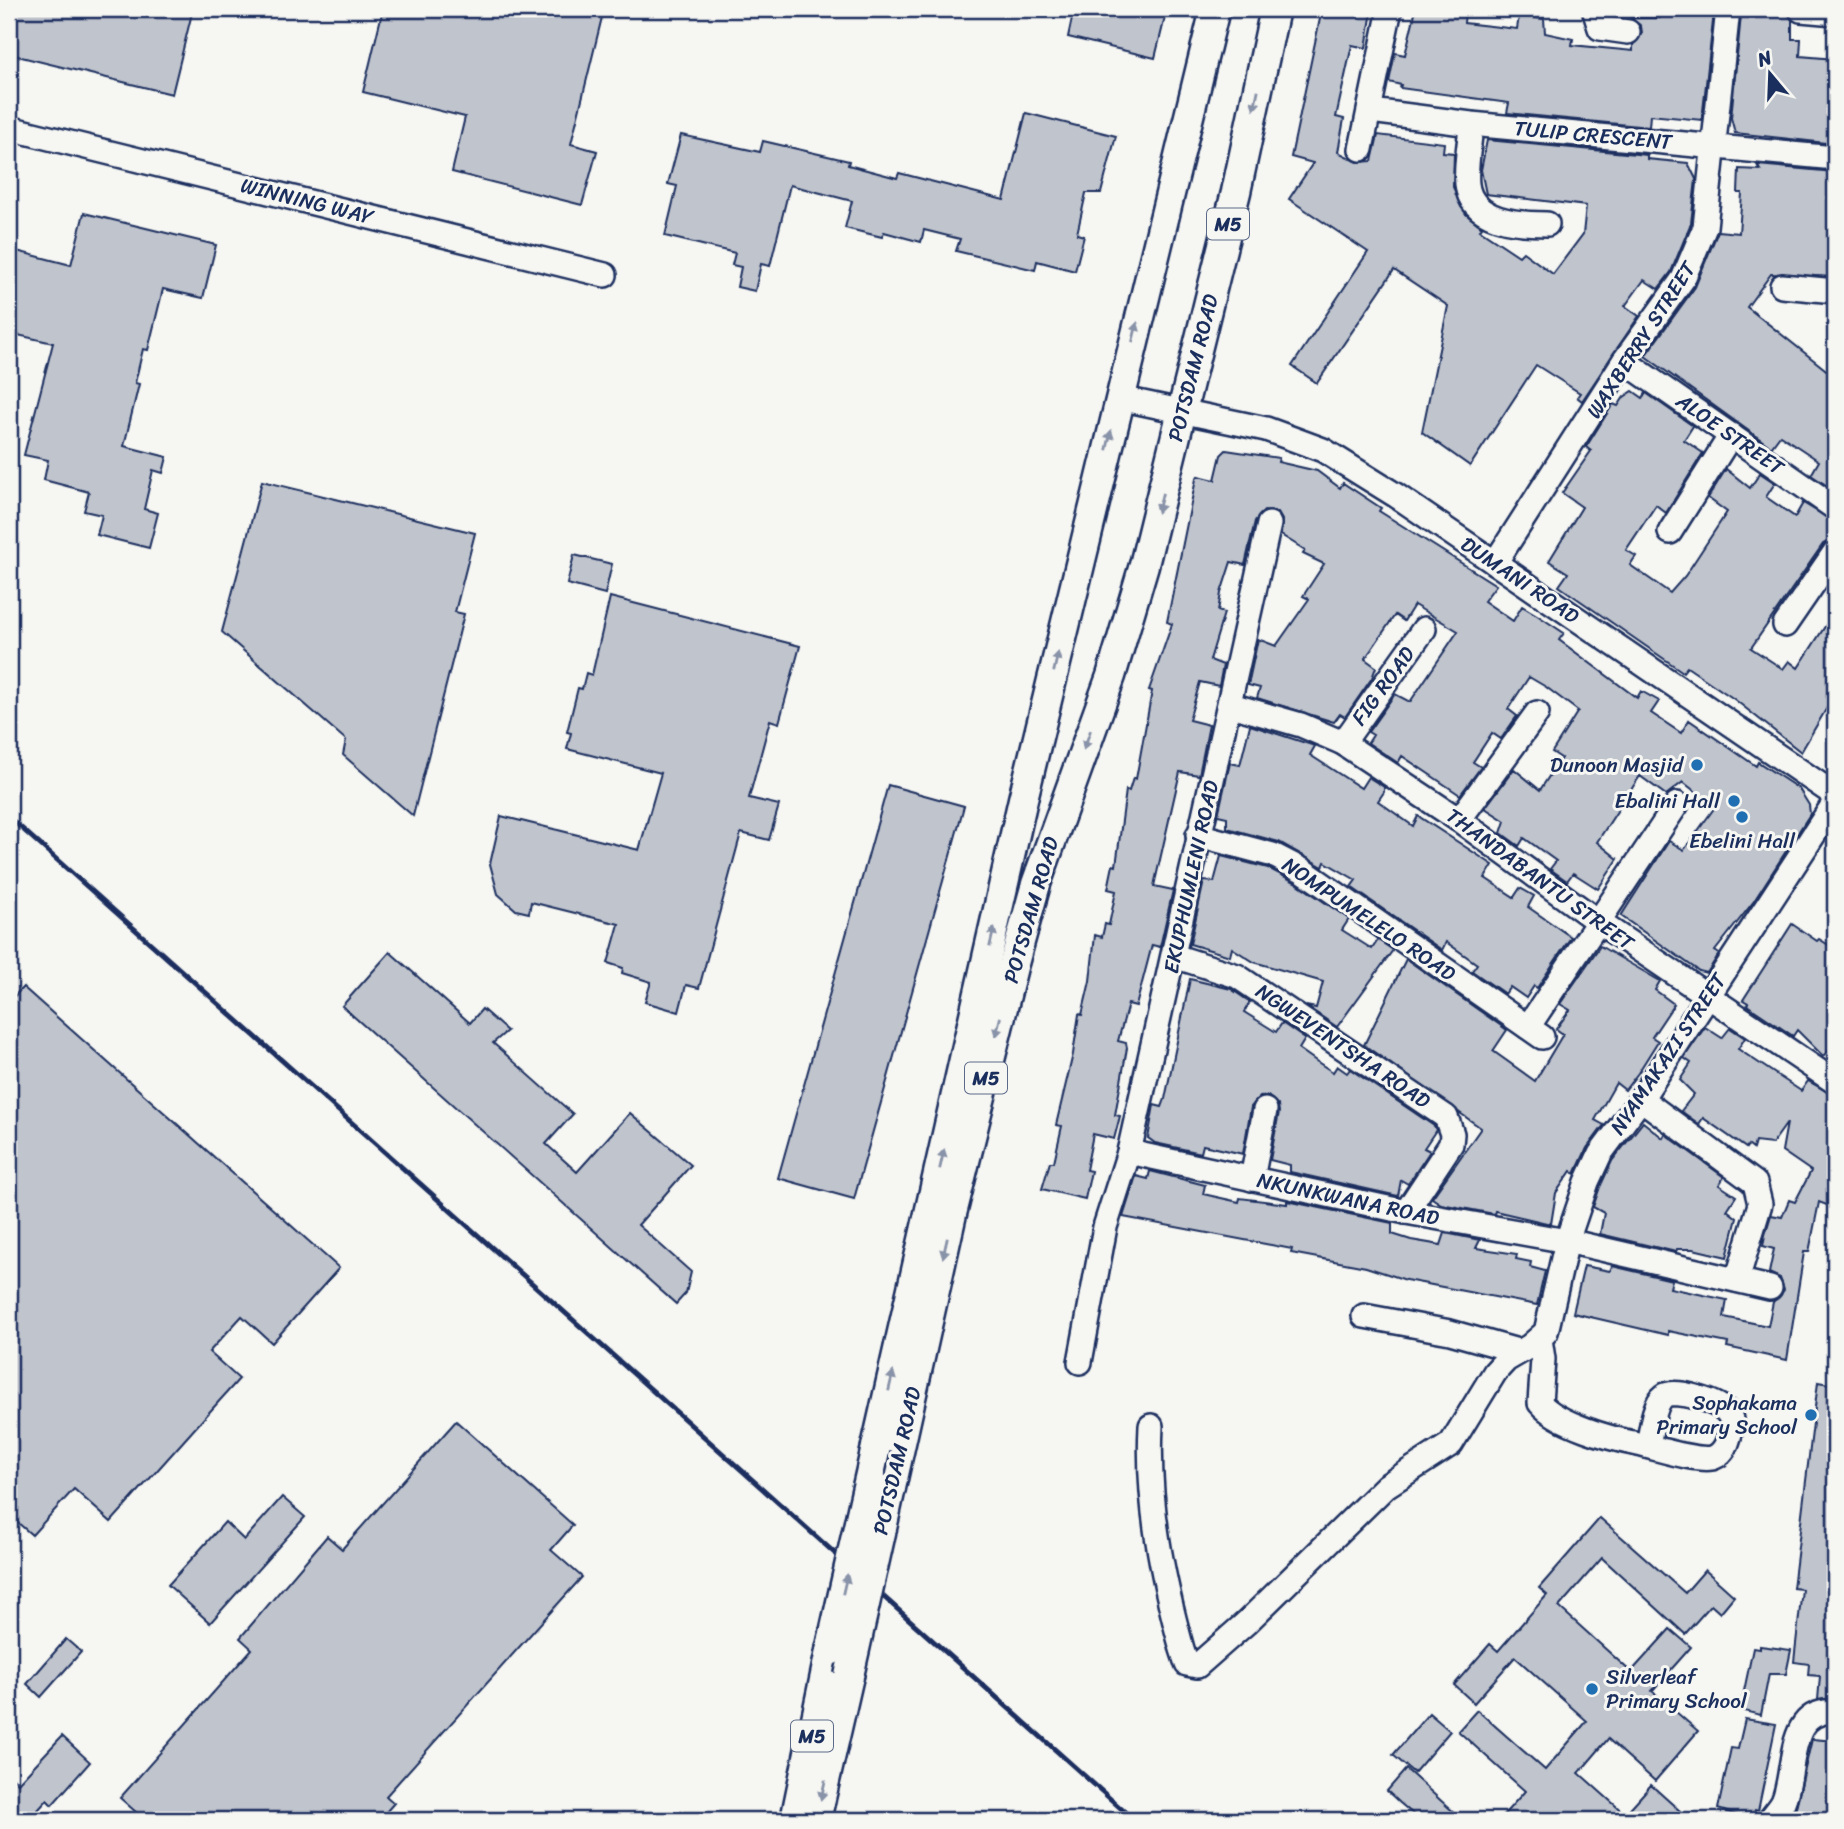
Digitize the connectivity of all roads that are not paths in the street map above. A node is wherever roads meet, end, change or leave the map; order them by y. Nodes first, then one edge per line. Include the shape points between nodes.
1 (1215, 9) edge
2 (1275, 9) edge
3 (1390, 9) edge
4 (1590, 9) edge
5 (1728, 9) edge
6 (1801, 9) edge
7 (1835, 13) edge
8 (1628, 32) dead end
9 (1371, 111) junction
10 (1471, 124) junction
11 (9, 128) edge
12 (1714, 146) junction
13 (1362, 149) dead end
14 (1835, 158) edge
15 (1547, 224) dead end
16 (605, 275) dead end
17 (1782, 286) dead end
18 (1835, 290) edge
19 (1624, 361) junction
20 (1119, 398) junction
21 (1182, 413) junction
22 (1731, 435) junction
23 (1835, 508) edge
24 (1269, 524) dead end
25 (1670, 532) dead end
26 (1835, 552) edge
27 (1494, 563) junction
28 (1785, 625) dead end
29 (1424, 629) dead end
30 (1231, 705) junction
31 (1537, 713) dead end
32 (1342, 743) junction
33 (1835, 795) edge
34 (1835, 802) edge
35 (1677, 804) dead end
36 (1459, 820) junction
37 (1198, 835) junction
38 (1600, 923) junction
39 (1174, 956) junction
40 (1707, 995) junction
41 (1835, 1082) edge
42 (1640, 1099) junction
43 (1265, 1110) dead end
44 (1129, 1152) junction
45 (1252, 1179) junction
46 (1406, 1212) junction
47 (1567, 1241) junction
48 (1737, 1280) junction
49 (1770, 1288) dead end
50 (1364, 1316) dead end
51 (1545, 1333) junction
52 (1518, 1351) junction
53 (1080, 1362) dead end
54 (1151, 1426) dead end
55 (1648, 1446) dead end
56 (1835, 1712) edge
57 (795, 1820) edge
58 (816, 1820) edge
59 (1770, 1820) edge

20 -> 1 main road, POTSDAM ROAD / M5
2 -> 21 main road, POTSDAM ROAD / M5
3 - 9 street
4 - 8 street via 1600,28
5 - 12 street, WAXBERRY STREET
6 - 7 street
9 - 10 street, TULIP CRESCENT
9 - 13 street
10 - 12 street, TULIP CRESCENT
10 - 15 street via 1467,184 1476,202 1501,220
11 - 16 street, WINNING WAY
12 - 14 street, TULIP CRESCENT
12 - 19 street, WAXBERRY STREET via 1705,227 1696,254
17 - 18 street
19 - 22 street, ALOE STREET
19 - 27 street, WAXBERRY STREET
20 - 21 street, DUMANI ROAD
57 -> 20 main road, POTSDAM ROAD / M5, bridge via 1023,799
21 - 27 street, DUMANI ROAD via 1266,429 1323,450
21 -> 58 main road, POTSDAM ROAD / M5, bridge via 1111,676 1036,884 1016,955 952,1214
22 - 23 street, ALOE STREET
22 - 25 street
24 - 30 street, EKUPHUMLENI ROAD
26 - 28 street
27 - 33 street, DUMANI ROAD
29 - 32 street, FIG ROAD
30 - 32 street, THANDABANTU STREET via 1301,725
30 - 37 street, EKUPHUMLENI ROAD
31 - 36 street
32 - 36 street, THANDABANTU STREET
34 - 40 street, NYAMAKAZI STREET
35 - 38 street, NOMPUMELELO ROAD
36 - 38 street, THANDABANTU STREET
37 - 38 street, NOMPUMELELO ROAD via 1273,855 1302,870 1535,1032
37 - 39 street, EKUPHUMLENI ROAD
38 - 40 street, THANDABANTU STREET
39 - 44 street, EKUPHUMLENI ROAD
39 - 46 street, NGWEVENTSHA ROAD via 1237,976 1446,1117 1451,1144
40 - 41 street, THANDABANTU STREET
40 - 42 street, NYAMAKAZI STREET
42 - 47 street, NYAMAKAZI STREET via 1600,1154
42 - 48 street via 1755,1183 1760,1204
43 - 45 street
44 - 45 street, NKUNKWANA ROAD
44 - 53 street, EKUPHUMLENI ROAD via 1105,1227
45 - 46 street, NKUNKWANA ROAD
46 - 47 street, NKUNKWANA ROAD
47 - 48 street, NKUNKWANA ROAD
47 - 51 street, NYAMAKAZI STREET
48 - 49 street, NKUNKWANA ROAD
50 - 52 street
51 - 52 street
51 - 55 street, NYAMAKAZI STREET via 1540,1399 1544,1408 1586,1429
52 - 54 street via 1495,1372 1451,1444 1386,1486 1247,1622 1195,1666 1187,1664 1182,1649 1160,1556 1152,1498
56 - 59 street via 1815,1714 1800,1728 1782,1803

